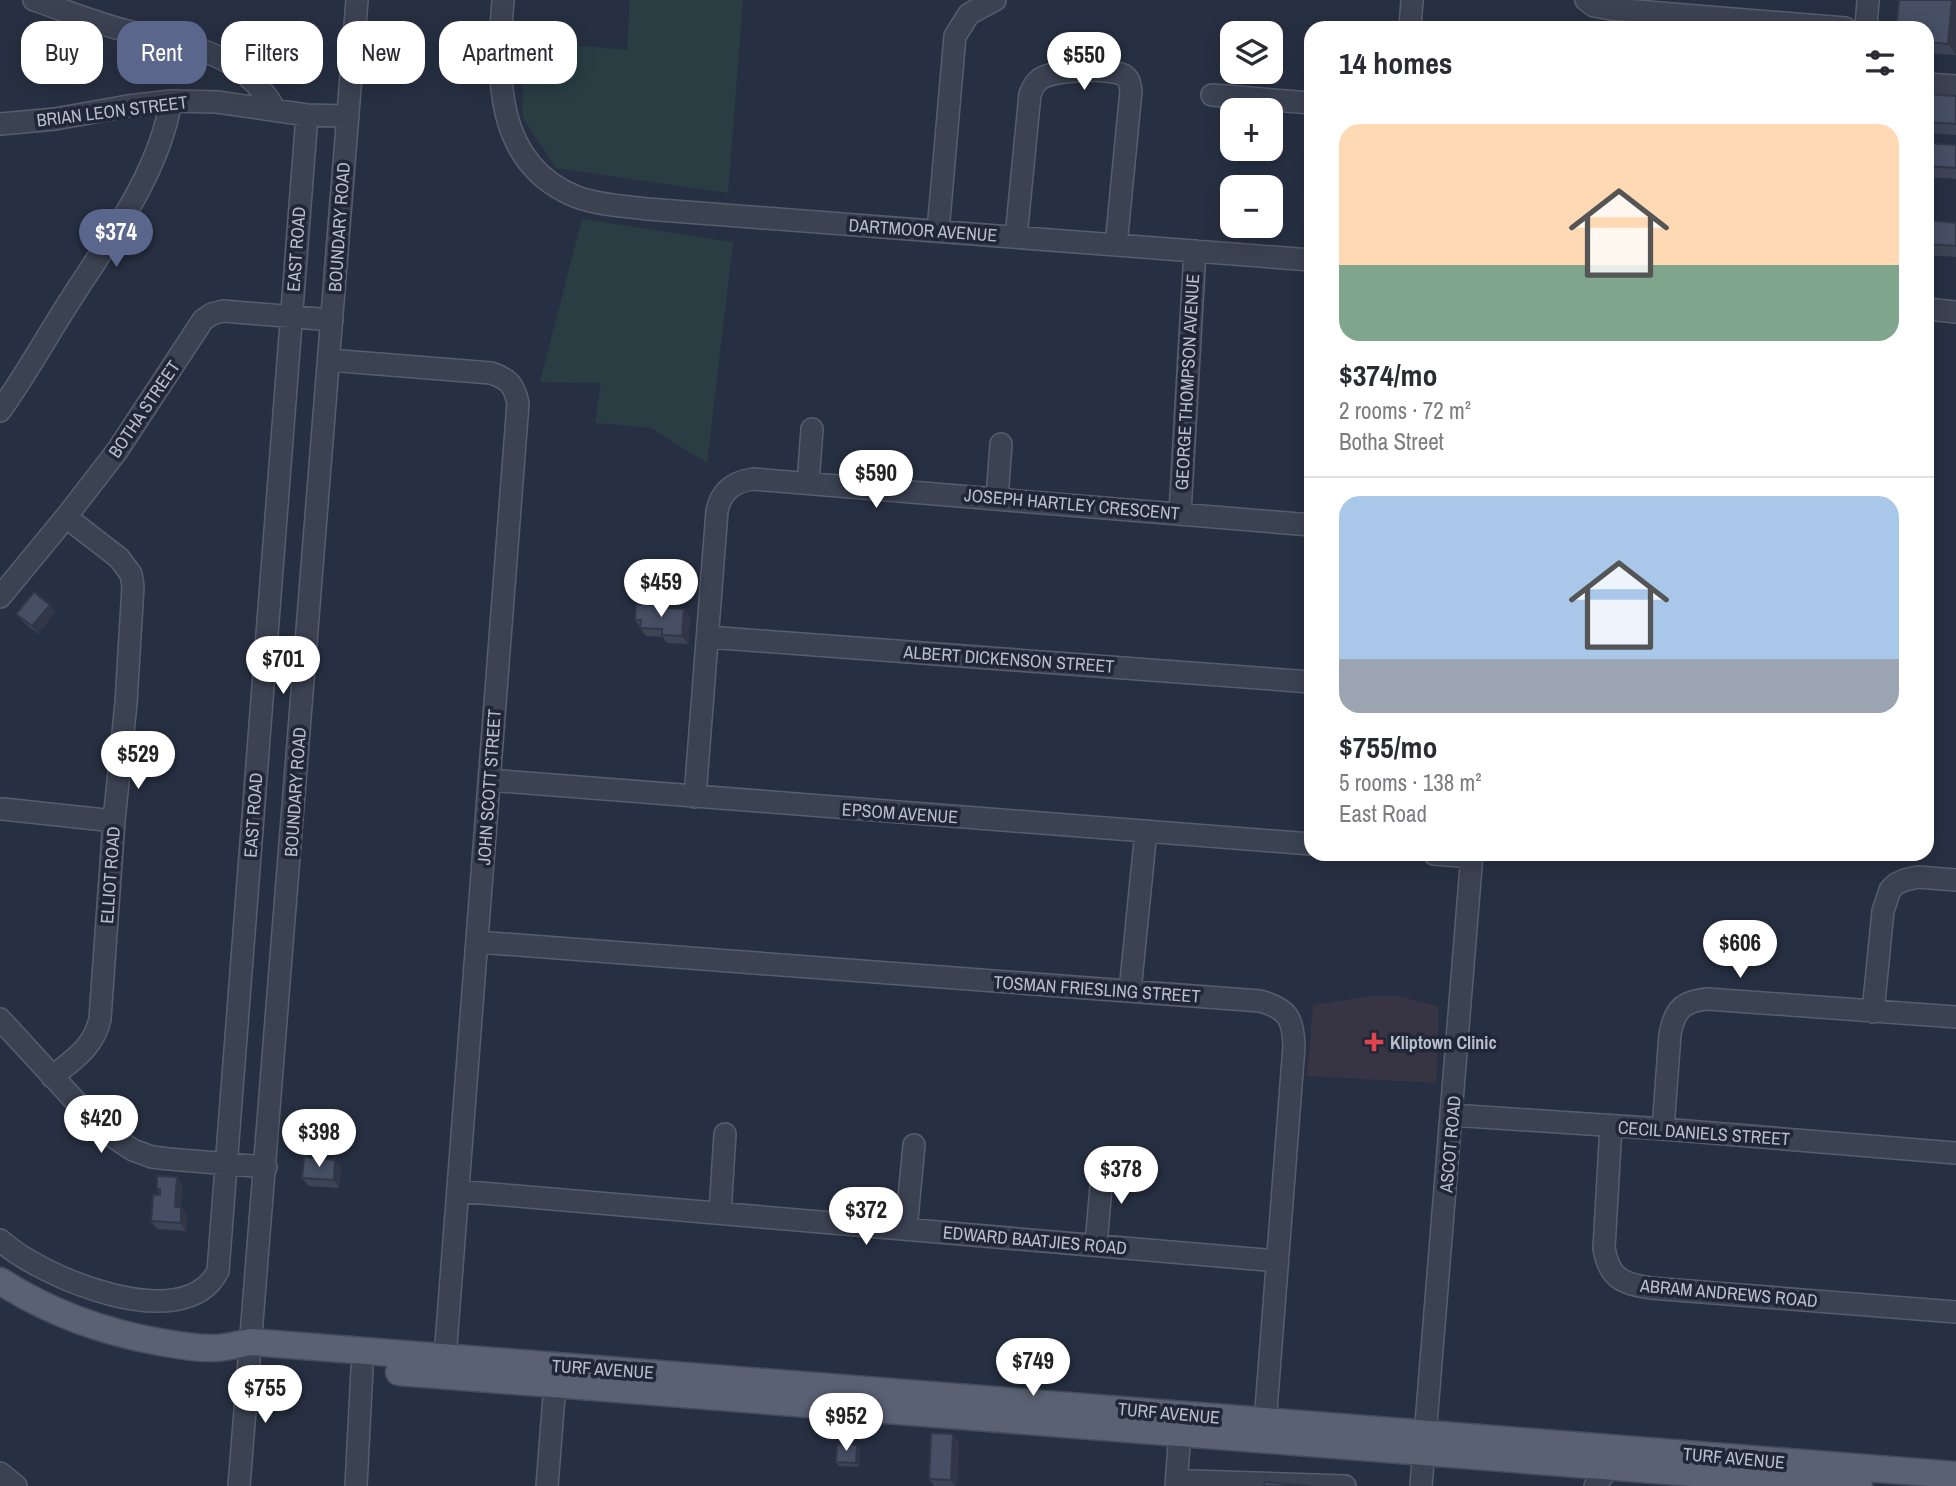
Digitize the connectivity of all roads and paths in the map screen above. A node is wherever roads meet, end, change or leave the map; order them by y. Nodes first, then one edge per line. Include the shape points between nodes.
1 (34, 0) edge
2 (357, 0) edge
3 (503, 0) edge
4 (995, 0) edge
5 (1412, 0) edge
6 (1586, 0) edge
7 (1868, 0) edge
8 (1410, 21) edge
9 (1673, 21) edge
10 (1866, 21) edge
11 (1934, 84) edge
12 (1956, 86) edge
13 (1212, 95) dead end
14 (171, 101) junction
15 (1304, 102) edge
16 (276, 111) junction
17 (307, 115) junction
18 (348, 116) junction
19 (0, 124) edge
20 (938, 231) junction
21 (1016, 237) junction
22 (1116, 245) junction
23 (1195, 251) junction
24 (1304, 259) edge
25 (1934, 310) edge
26 (1956, 312) edge
27 (291, 317) junction
28 (332, 320) junction
29 (329, 360) junction
30 (0, 411) edge
31 (812, 429) dead end
32 (1001, 444) dead end
33 (808, 484) junction
34 (998, 498) junction
35 (1180, 513) junction
36 (66, 517) junction
37 (1304, 524) edge
38 (0, 597) edge
39 (708, 637) junction
40 (1304, 681) edge
41 (489, 780) junction
42 (695, 797) junction
43 (3, 808) dead end
44 (114, 821) junction
45 (1146, 831) junction
46 (1304, 843) edge
47 (1472, 861) edge
48 (1956, 880) edge
49 (477, 942) junction
50 (1130, 991) junction
51 (1873, 1012) junction
52 (1956, 1017) edge
53 (0, 1019) edge
54 (52, 1077) junction
55 (1452, 1115) junction
56 (1611, 1126) junction
57 (1663, 1129) junction
58 (725, 1134) dead end
59 (914, 1145) dead end
60 (1956, 1153) edge
61 (1104, 1163) dead end
62 (226, 1165) junction
63 (266, 1167) junction
64 (458, 1191) junction
65 (720, 1213) junction
66 (906, 1229) junction
67 (0, 1240) edge
68 (1097, 1245) junction
69 (1277, 1261) junction
70 (0, 1281) edge
71 (1956, 1312) edge
72 (250, 1351) junction
73 (445, 1367) junction
74 (362, 1369) junction
75 (555, 1375) junction
76 (1181, 1424) junction
77 (1265, 1430) junction
78 (1424, 1443) junction
79 (1696, 1471) edge
80 (0, 1473) edge
81 (1956, 1475) edge
82 (1595, 1476) edge
83 (1177, 1484) edge
84 (16, 1486) edge
85 (239, 1486) edge
86 (356, 1486) edge
87 (547, 1486) edge
88 (1345, 1486) edge
89 (1421, 1486) edge
90 (1859, 1486) edge

1 - 16 street via 216,55 255,82
2 - 18 street, BOUNDARY ROAD
3 - 20 street, DARTMOOR AVENUE via 499,61 505,112 531,164 575,196 616,206
4 - 20 street via 969,14 955,36
5 - 8 street
6 - 9 street via 1594,6
7 - 10 street
11 - 12 street
13 - 15 street
14 - 16 street, BRIAN LEON STREET
14 - 19 street, BRIAN LEON STREET
14 - 30 street via 163,137 140,189
16 - 17 street, BRIAN LEON STREET
17 - 18 street
17 - 27 street, EAST ROAD
18 - 28 street, BOUNDARY ROAD
20 - 21 street, DARTMOOR AVENUE
21 - 22 street, DARTMOOR AVENUE
21 - 22 street via 1028,104 1034,86 1050,74 1109,72 1129,79 1131,91
22 - 23 street, DARTMOOR AVENUE
23 - 24 street, DARTMOOR AVENUE
23 - 35 street, GEORGE THOMPSON AVENUE
25 - 26 street
27 - 28 street, BOTHA STREET
27 - 36 street, BOTHA STREET via 223,311 203,320 141,417
27 - 62 street, EAST ROAD
28 - 29 street, BOUNDARY ROAD
29 - 41 street, JOHN SCOTT STREET via 491,373 515,390 518,423
29 - 63 street, BOUNDARY ROAD
31 - 33 street
32 - 34 street
33 - 34 street, JOSEPH HARTLEY CRESCENT
33 - 39 street, JOSEPH HARTLEY CRESCENT via 753,479 723,494 717,511
34 - 35 street, JOSEPH HARTLEY CRESCENT
35 - 37 street, JOSEPH HARTLEY CRESCENT
36 - 38 street, BOTHA STREET
36 - 44 street, ELLIOT ROAD via 119,558 131,574 133,586
39 - 40 street, ALBERT DICKENSON STREET
39 - 42 street, JOSEPH HARTLEY CRESCENT
41 - 42 street, EPSOM AVENUE
41 - 49 street, JOHN SCOTT STREET
42 - 45 street, EPSOM AVENUE
43 - 44 street
44 - 54 street, ELLIOT ROAD via 98,1029 87,1047
45 - 46 street, EPSOM AVENUE
45 - 50 street
47 - 55 street, ASCOT ROAD
48 - 51 street via 1918,877 1891,890 1883,911
49 - 50 street, TOSMAN FRIESLING STREET
49 - 64 street, JOHN SCOTT STREET
50 - 69 street, TOSMAN FRIESLING STREET via 1260,1001 1290,1019 1294,1046
51 - 52 street
51 - 57 street via 1708,999 1685,1004 1672,1021
53 - 54 street
54 - 62 street via 101,1129 132,1150
55 - 56 street, CECIL DANIELS STREET
55 - 78 street, ASCOT ROAD
56 - 57 street, CECIL DANIELS STREET
56 - 71 street, ABRAM ANDREWS ROAD via 1604,1248 1612,1274 1623,1281 1651,1288
57 - 60 street, CECIL DANIELS STREET
58 - 65 street
59 - 66 street
61 - 68 street
62 - 63 street
62 - 67 street, EAST ROAD via 218,1271 207,1287 183,1298 146,1302 84,1286 28,1261
63 - 72 street, BOUNDARY ROAD
64 - 65 street, EDWARD BAATJIES ROAD
64 - 73 street, JOHN SCOTT STREET
65 - 66 street, EDWARD BAATJIES ROAD
66 - 68 street, EDWARD BAATJIES ROAD
68 - 69 street, EDWARD BAATJIES ROAD
69 - 77 street, TOSMAN FRIESLING STREET
70 - 72 main road, TURF AVENUE via 60,1314 128,1336
72 - 73 main road, TURF AVENUE
72 - 74 main road, TURF AVENUE
72 - 85 street
73 - 74 main road, TURF AVENUE
73 - 75 main road, TURF AVENUE
74 - 86 street
75 - 76 main road, TURF AVENUE
75 - 87 street
76 - 77 main road, TURF AVENUE
76 - 83 street
77 - 78 main road, TURF AVENUE
78 - 79 main road, TURF AVENUE
78 - 82 main road, TURF AVENUE
78 - 89 street, ASCOT ROAD
79 - 81 main road, TURF AVENUE
79 - 82 main road, TURF AVENUE
79 - 90 main road, TURF AVENUE
80 - 84 street
83 - 88 street

